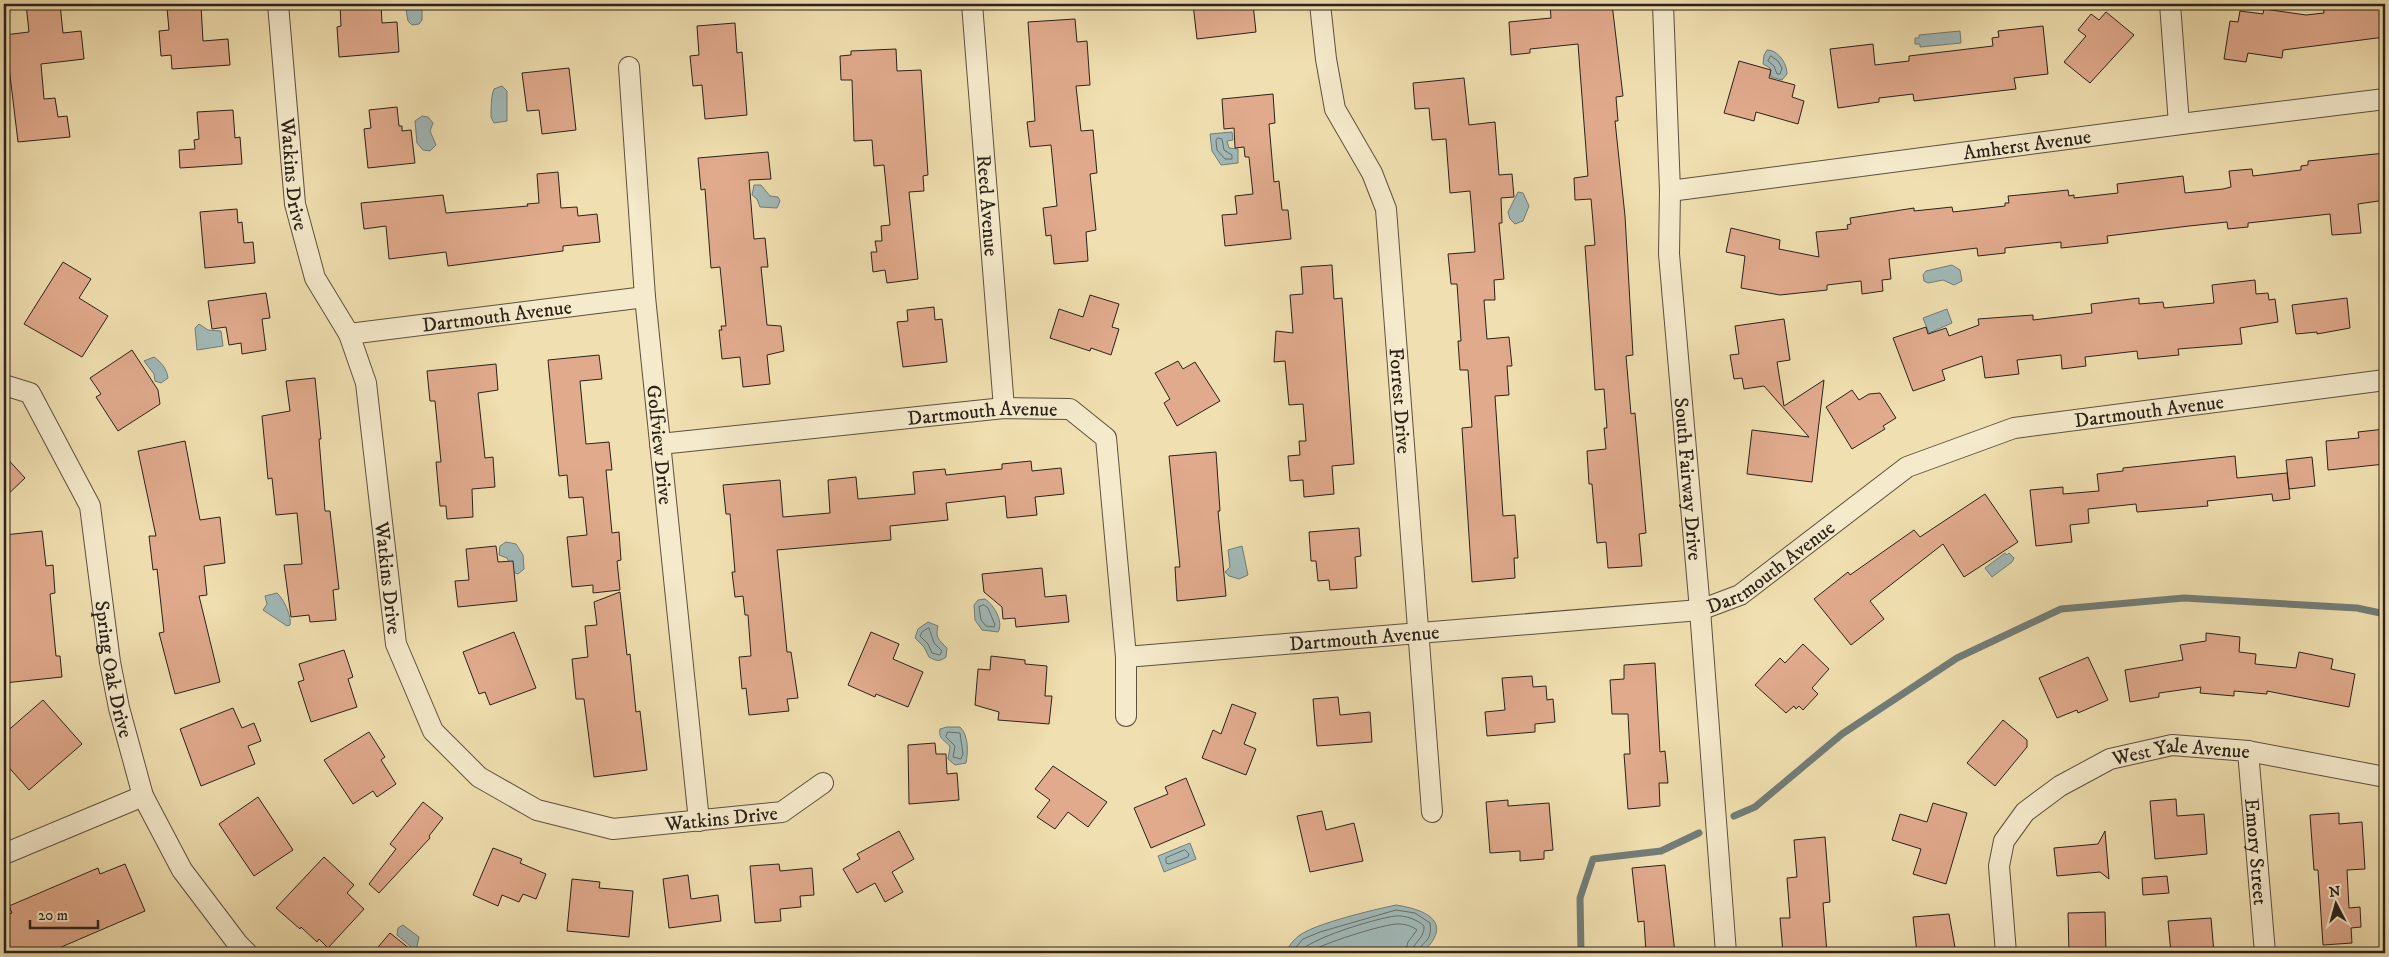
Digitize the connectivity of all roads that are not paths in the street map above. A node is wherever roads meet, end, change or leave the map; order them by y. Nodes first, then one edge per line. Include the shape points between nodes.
1 (278, 4) edge
2 (972, 4) edge
3 (1320, 4) edge
4 (1663, 4) edge
5 (2170, 4) edge
6 (629, 67) dead end
7 (2385, 99) edge
8 (2179, 124) junction
9 (1670, 191) junction
10 (645, 297) junction
11 (349, 334) junction
12 (2385, 380) edge
13 (4, 385) edge
14 (1004, 408) junction
15 (660, 444) junction
16 (1700, 610) junction
17 (1419, 632) junction
18 (1126, 657) junction
19 (1126, 716) dead end
20 (2248, 751) junction
21 (2385, 777) edge
22 (823, 783) dead end
23 (144, 796) junction
24 (1432, 812) dead end
25 (699, 821) junction
26 (4, 854) edge
27 (248, 953) edge
28 (1726, 953) edge
29 (2006, 953) edge
30 (2266, 953) edge

1 - 11 street, Watkins Drive via 295,204 315,278
2 - 14 street, Reed Avenue
3 - 17 street, Forrest Drive via 1335,109 1372,173 1386,209
4 - 9 street, South Fairway Drive
5 - 8 street
6 - 10 street, Golfview Drive
7 - 8 street, Amherst Avenue
8 - 9 street, Amherst Avenue
9 - 16 street, South Fairway Drive via 1669,254
10 - 11 street, Dartmouth Avenue
10 - 15 street, Golfview Drive
11 - 25 street, Watkins Drive via 366,383 396,644 433,731 479,777 537,810 613,829
12 - 16 street, Dartmouth Avenue via 2014,428 1907,467 1740,594
13 - 23 street, Spring Oak Drive via 30,393 90,506 110,662 119,708
14 - 15 street, Dartmouth Avenue
14 - 18 street, Dartmouth Avenue via 1070,409 1106,438
15 - 25 street, Golfview Drive
16 - 17 street, Dartmouth Avenue
16 - 28 street, South Fairway Drive
17 - 18 street, Dartmouth Avenue
17 - 24 street, Forrest Drive
18 - 19 street, Dartmouth Avenue
20 - 21 street, West Yale Avenue
20 - 29 street, West Yale Avenue via 2172,745 2110,759 2060,786 2025,812 2004,841 1999,866
20 - 30 street, Emory Street
22 - 25 street, Watkins Drive via 782,812
23 - 26 street
23 - 27 street, Spring Oak Drive via 182,870

